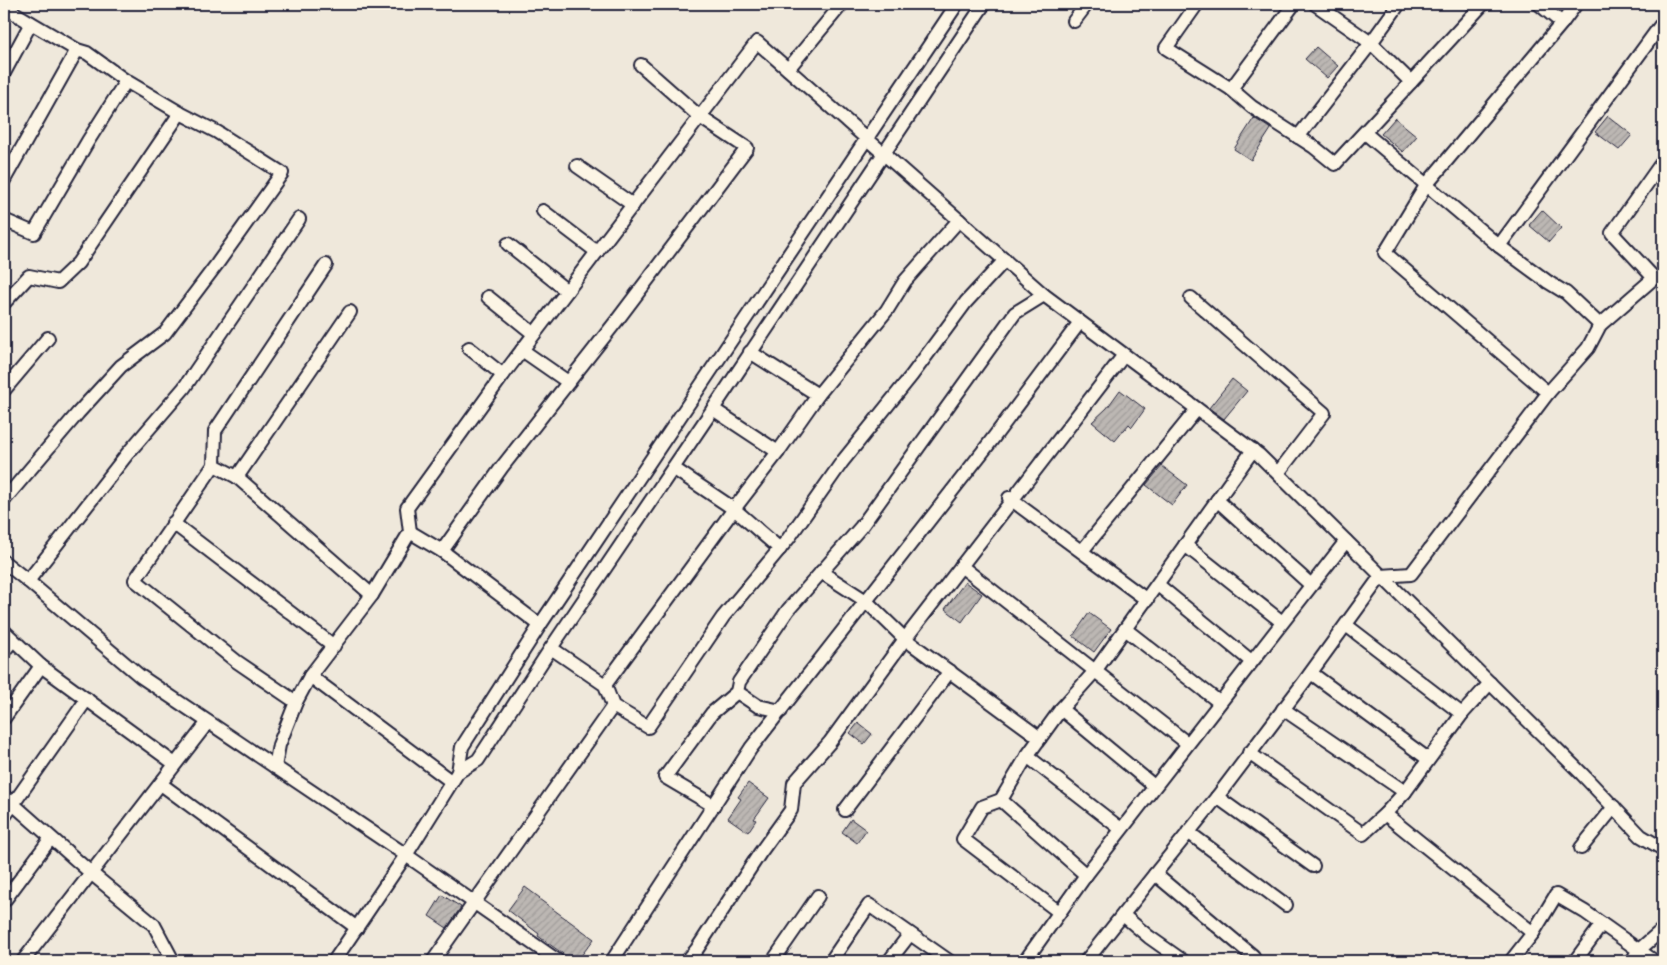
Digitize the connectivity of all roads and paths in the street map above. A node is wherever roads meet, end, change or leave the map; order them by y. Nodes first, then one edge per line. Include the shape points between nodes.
1 (842, 4) edge
2 (957, 4) edge
3 (984, 4) edge
4 (1087, 4) edge
5 (1197, 4) edge
6 (1294, 4) edge
7 (1315, 4) edge
8 (1399, 4) edge
9 (1483, 4) edge
10 (1539, 4) edge
11 (1576, 4) edge
12 (4, 7) edge
13 (1074, 21) dead end
14 (1663, 22) edge
15 (31, 23) junction
16 (1562, 23) junction
17 (1371, 43) junction
18 (77, 50) junction
19 (641, 65) dead end
20 (788, 69) junction
21 (4, 72) edge
22 (126, 81) junction
23 (1411, 82) junction
24 (1231, 89) junction
25 (180, 113) junction
26 (700, 117) junction
27 (1365, 133) junction
28 (1298, 137) junction
29 (866, 138) junction
30 (884, 154) junction
31 (1663, 161) edge
32 (577, 166) dead end
33 (4, 180) edge
34 (1427, 184) junction
35 (633, 205) junction
36 (543, 211) dead end
37 (299, 219) dead end
38 (4, 220) edge
39 (959, 220) junction
40 (508, 244) dead end
41 (1499, 246) junction
42 (597, 252) junction
43 (1005, 260) junction
44 (326, 265) dead end
45 (1659, 276) edge
46 (567, 290) junction
47 (1044, 295) junction
48 (488, 297) dead end
49 (1191, 298) dead end
50 (4, 303) edge
51 (350, 312) dead end
52 (1080, 322) junction
53 (1600, 325) junction
54 (534, 334) junction
55 (48, 338) dead end
56 (470, 348) dead end
57 (522, 350) junction
58 (750, 352) junction
59 (1124, 355) junction
60 (503, 375) junction
61 (568, 382) junction
62 (4, 390) edge
63 (1548, 393) junction
64 (818, 395) junction
65 (1197, 408) junction
66 (713, 409) junction
67 (1253, 450) junction
68 (778, 452) junction
69 (214, 465) junction
70 (673, 468) junction
71 (1278, 474) junction
72 (237, 476) junction
73 (1011, 499) junction
74 (4, 500) edge
75 (1217, 500) junction
76 (734, 509) junction
77 (173, 523) junction
78 (410, 532) junction
79 (1346, 541) junction
80 (1184, 545) junction
81 (780, 549) junction
82 (442, 551) junction
83 (1082, 551) junction
84 (4, 562) edge
85 (961, 566) junction
86 (822, 572) junction
87 (1381, 576) junction
88 (28, 581) junction
89 (1158, 585) junction
90 (1311, 585) junction
91 (372, 595) junction
92 (1147, 600) junction
93 (866, 601) junction
94 (1282, 622) junction
95 (540, 625) junction
96 (1346, 625) junction
97 (1125, 629) junction
98 (8, 635) edge
99 (905, 639) junction
100 (334, 646) junction
101 (551, 648) junction
102 (4, 651) edge
103 (1252, 661) junction
104 (41, 666) junction
105 (950, 671) junction
106 (1096, 671) junction
107 (1311, 673) junction
108 (310, 676) junction
109 (1490, 683) junction
110 (605, 685) junction
111 (737, 692) junction
112 (86, 699) junction
113 (296, 702) junction
114 (1219, 702) junction
115 (614, 706) junction
116 (1061, 709) junction
117 (1284, 709) junction
118 (781, 711) junction
119 (1462, 714) junction
120 (4, 718) edge
121 (208, 722) junction
122 (1040, 738) junction
123 (1187, 743) junction
124 (1249, 753) junction
125 (1027, 756) junction
126 (1428, 759) junction
127 (175, 764) junction
128 (275, 767) junction
129 (455, 777) junction
130 (161, 784) junction
131 (1154, 786) junction
132 (1405, 792) junction
133 (4, 796) edge
134 (1216, 797) junction
135 (1001, 800) junction
136 (14, 805) junction
137 (714, 806) junction
138 (1614, 807) junction
139 (845, 810) dead end
140 (1385, 814) junction
141 (4, 817) edge
142 (1120, 829) junction
143 (1188, 832) junction
144 (51, 838) junction
145 (1581, 848) dead end
146 (1663, 849) edge
147 (406, 854) junction
148 (1313, 866) dead end
149 (91, 873) junction
150 (1086, 874) junction
151 (1155, 874) junction
152 (818, 896) dead end
153 (4, 901) edge
154 (475, 903) junction
155 (1286, 905) dead end
156 (1059, 912) junction
157 (1123, 915) junction
158 (1602, 924) junction
159 (356, 928) junction
160 (1663, 929) edge
161 (1533, 933) junction
162 (910, 934) junction
163 (1636, 956) edge
164 (1090, 960) edge
165 (1255, 960) edge
166 (24, 961) edge
167 (173, 961) edge
168 (334, 961) edge
169 (433, 961) edge
170 (558, 961) edge
171 (612, 961) edge
172 (687, 961) edge
173 (772, 961) edge
174 (832, 961) edge
175 (890, 961) edge
176 (949, 961) edge
177 (1025, 961) edge
178 (1183, 961) edge
179 (1511, 961) edge
180 (1575, 961) edge
181 (1654, 961) edge

1 - 20 street
2 - 29 street
3 - 30 street
4 - 13 street
5 - 24 street via 1166,48
6 - 24 street
7 - 17 street
8 - 17 street
9 - 23 street
10 - 16 street
11 - 16 street
12 - 15 street
14 - 41 street
15 - 18 street
15 - 21 street
16 - 34 street
17 - 23 street
17 - 28 street
18 - 22 street via 87,53
18 - 33 street
19 - 26 street
20 - 26 street via 757,42
20 - 29 street
22 - 25 street
22 - 38 street via 34,233
23 - 27 street
24 - 28 street
25 - 50 street via 78,263 58,282 29,276
25 - 74 street via 282,173 165,333 121,366
26 - 35 street
26 - 61 street via 747,148
27 - 28 street via 1335,164
27 - 34 street
29 - 30 street
29 - 95 street
30 - 39 street
30 - 58 street
31 - 45 street via 1612,233
32 - 35 street
34 - 41 street
34 - 63 street via 1385,253
35 - 42 street
36 - 42 street
37 - 88 street via 184,388 128,453
39 - 43 street
39 - 64 street via 905,280 887,310
40 - 46 street
41 - 53 street via 1566,293
42 - 46 street
43 - 47 street
43 - 81 street via 966,302 842,462
44 - 69 street via 215,431
45 - 53 street
46 - 54 street
47 - 52 street
47 - 86 street via 1015,313 861,527
48 - 54 street
49 - 71 street via 1324,413
51 - 72 street
52 - 59 street
52 - 93 street
53 - 63 street via 1588,348
54 - 57 street
55 - 62 street
56 - 60 street
57 - 60 street
57 - 61 street
58 - 64 street
58 - 66 street
59 - 65 street
59 - 73 street
60 - 78 street via 407,508
61 - 82 street
63 - 87 street via 1411,574
64 - 68 street
65 - 67 street
65 - 83 street
66 - 68 street
66 - 70 street
67 - 71 street
67 - 75 street
68 - 76 street
69 - 72 street
69 - 77 street
70 - 76 street
70 - 101 street
71 - 79 street
72 - 91 street
73 - 83 street
73 - 85 street
75 - 80 street
75 - 90 street
76 - 81 street
76 - 110 street
77 - 100 street
77 - 113 street via 135,580 236,661
78 - 82 street
78 - 91 street
79 - 87 street
79 - 90 street
80 - 89 street
80 - 94 street
81 - 115 street via 723,617 648,727
82 - 95 street
83 - 92 street
84 - 88 street
85 - 99 street
85 - 106 street
86 - 93 street
86 - 111 street via 788,610 739,682
87 - 96 street
87 - 109 street
88 - 121 street via 140,676
89 - 92 street
89 - 103 street
90 - 94 street
91 - 100 street
92 - 97 street
93 - 99 street
93 - 118 street
94 - 103 street
95 - 129 street via 462,746
96 - 107 street
96 - 119 street
97 - 106 street
97 - 114 street
98 - 102 street
98 - 104 street
99 - 105 street
99 - 172 street via 830,742 794,783 791,810
100 - 108 street
101 - 110 street
101 - 129 street via 478,760
103 - 114 street
104 - 112 street
104 - 120 street
105 - 122 street
105 - 139 street
106 - 116 street
106 - 123 street
107 - 117 street
107 - 126 street
108 - 113 street
108 - 129 street
109 - 119 street
109 - 138 street
110 - 115 street
111 - 118 street via 758,706
111 - 137 street via 712,713 665,777
112 - 127 street
112 - 136 street
113 - 128 street via 279,745
114 - 123 street
115 - 154 street
116 - 122 street
116 - 131 street
117 - 124 street
117 - 132 street
118 - 137 street
119 - 126 street
121 - 127 street
121 - 128 street
122 - 125 street
123 - 131 street
124 - 134 street
124 - 140 street via 1363,834
125 - 135 street
125 - 142 street
126 - 132 street
127 - 130 street
128 - 147 street
129 - 147 street
130 - 149 street
130 - 159 street
131 - 142 street
132 - 140 street
133 - 136 street
134 - 143 street
134 - 148 street
135 - 150 street
135 - 156 street via 982,807 963,839
136 - 141 street
136 - 144 street
137 - 171 street
138 - 145 street
138 - 146 street via 1641,836
140 - 161 street
142 - 150 street
143 - 151 street
143 - 155 street
144 - 149 street
144 - 153 street
147 - 154 street
147 - 159 street
149 - 166 street
149 - 167 street via 154,924
150 - 156 street
151 - 157 street
151 - 165 street
152 - 173 street
154 - 169 street
154 - 170 street
156 - 177 street
157 - 164 street
157 - 178 street
158 - 161 street via 1556,895
158 - 163 street
158 - 180 street
159 - 168 street
160 - 163 street
161 - 179 street
162 - 174 street via 869,905
162 - 175 street
162 - 176 street
163 - 181 street

